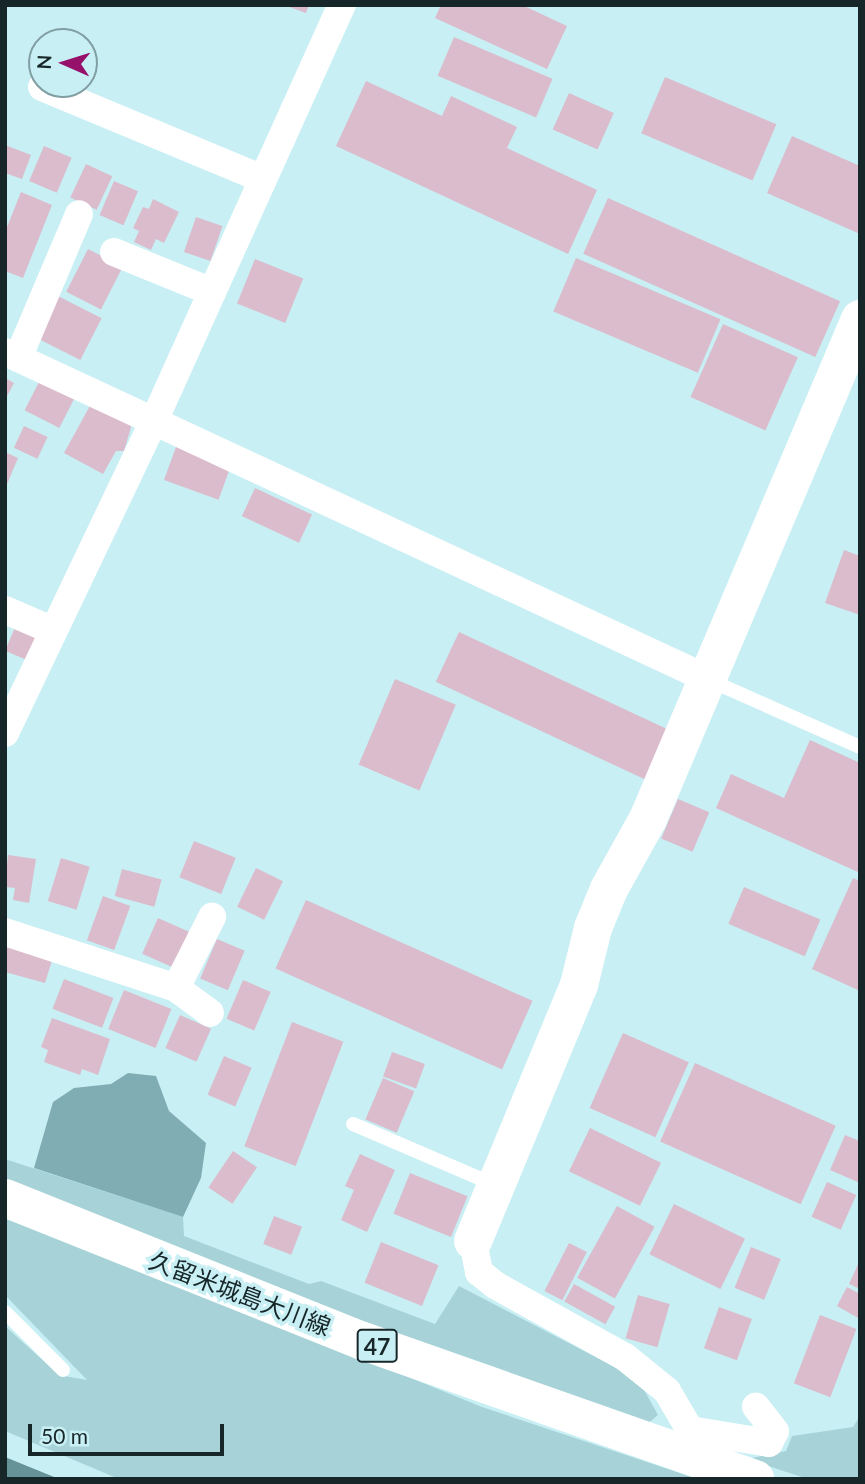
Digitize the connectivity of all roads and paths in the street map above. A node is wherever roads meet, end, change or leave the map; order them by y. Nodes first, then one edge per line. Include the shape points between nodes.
1 (342, 5) edge
2 (68, 98) edge
3 (263, 179) junction
4 (79, 214) dead end
5 (114, 252) dead end
6 (212, 292) junction
7 (860, 319) edge
8 (12, 355) edge
9 (153, 423) junction
10 (5, 610) edge
11 (52, 630) junction
12 (706, 678) junction
13 (5, 733) edge
14 (860, 747) edge
15 (212, 917) dead end
16 (5, 932) edge
17 (176, 988) junction
18 (210, 1013) dead end
19 (354, 1124) dead end
20 (496, 1185) junction
21 (5, 1198) edge
22 (473, 1241) joint
23 (5, 1312) edge
24 (64, 1370) dead end
25 (756, 1407) dead end
26 (694, 1445) junction
27 (755, 1479) edge

1 - 3 street
2 - 3 street
3 - 6 street
4 - 8 street
5 - 6 street
6 - 9 street
7 - 12 street
8 - 9 street
9 - 11 street
9 - 12 street
10 - 11 street
11 - 13 street
12 - 14 lane
12 - 20 street via 648,819 609,889 593,928 579,985
15 - 17 street
16 - 17 street
17 - 18 street
19 - 20 lane
20 - 22 street
21 - 26 street, 久留米城島大川線 / 47 via 363,1341
22 - 26 street via 479,1272 625,1357 667,1391
23 - 24 lane
25 - 26 street via 775,1431 769,1443
26 - 27 street, 久留米城島大川線 / 47

